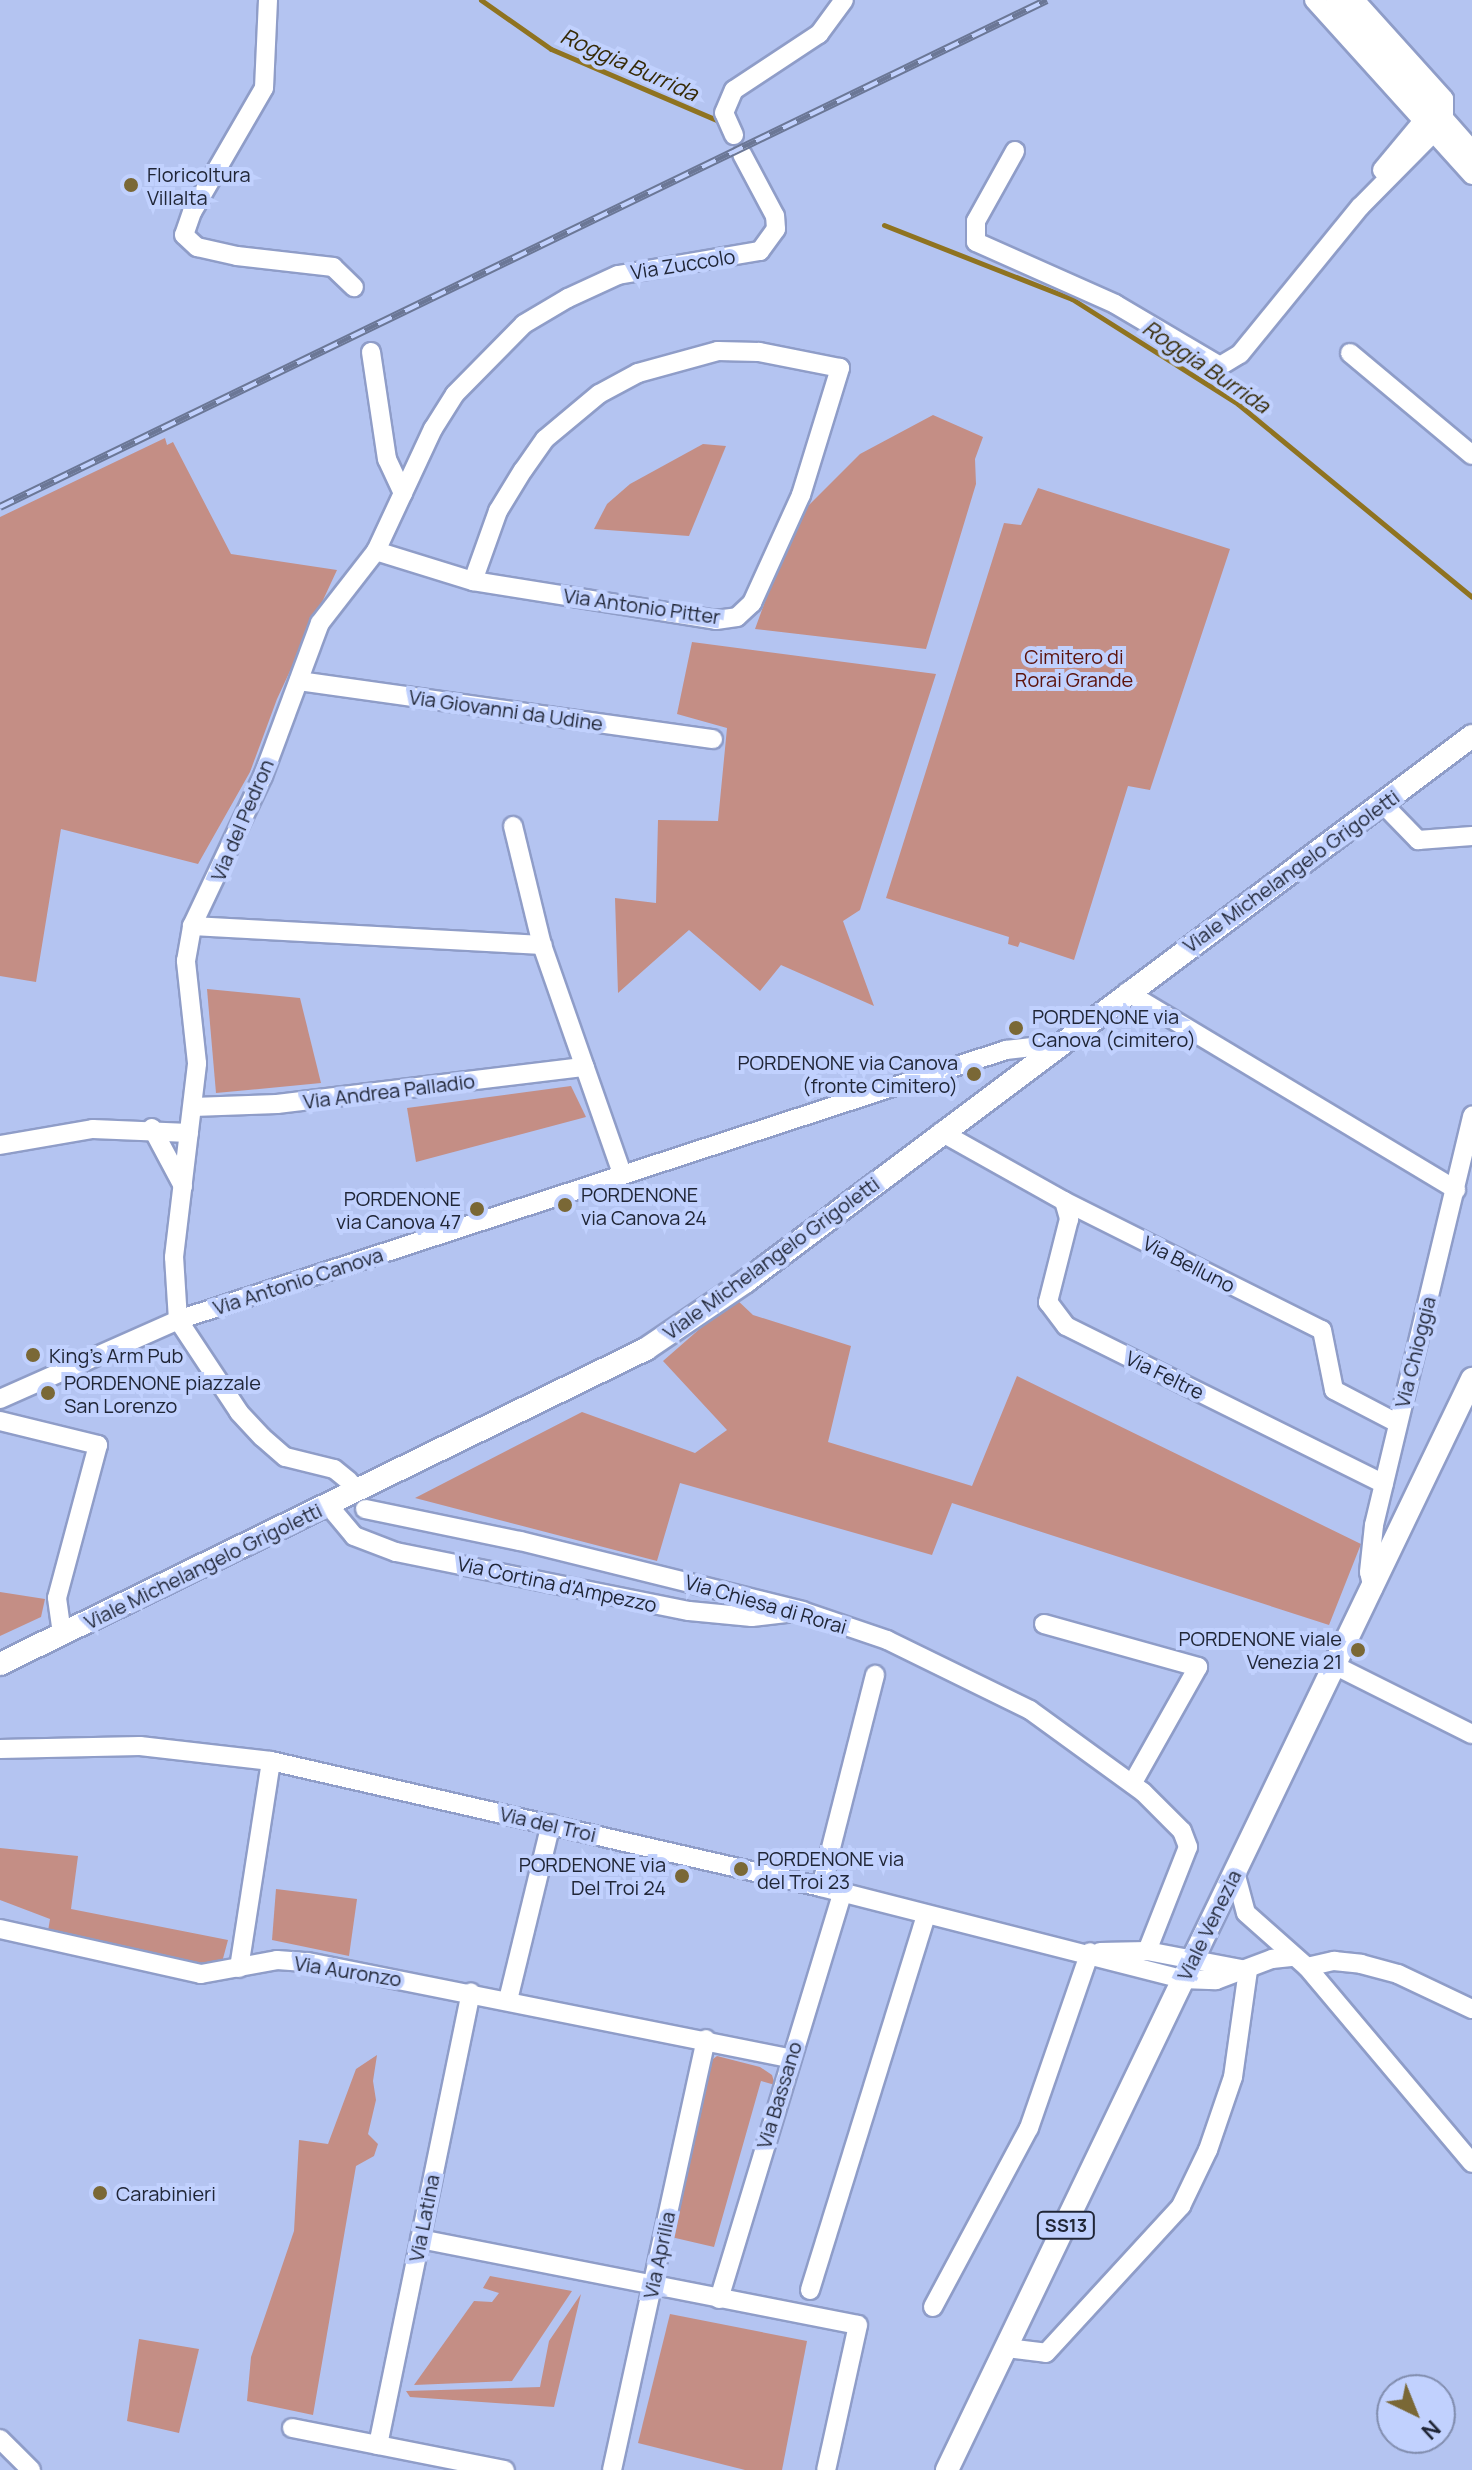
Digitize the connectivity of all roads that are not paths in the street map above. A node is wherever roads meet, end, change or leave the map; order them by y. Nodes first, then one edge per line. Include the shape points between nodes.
1 (268, 0) edge
2 (1314, 0) edge
3 (1337, 0) edge
4 (1355, 0) edge
5 (837, 2) edge
6 (1434, 120) junction
7 (734, 135) dead end
8 (1015, 151) dead end
9 (1472, 153) edge
10 (742, 154) dead end
11 (1472, 175) edge
12 (354, 287) dead end
13 (371, 352) dead end
14 (1350, 353) dead end
15 (1472, 455) edge
16 (403, 493) junction
17 (376, 551) junction
18 (473, 581) junction
19 (299, 681) junction
20 (1472, 736) edge
21 (713, 739) dead end
22 (1382, 803) junction
23 (513, 826) dead end
24 (1472, 836) edge
25 (192, 926) junction
26 (542, 945) junction
27 (1127, 992) junction
28 (1059, 1044) junction
29 (585, 1067) junction
30 (193, 1107) junction
31 (1472, 1116) edge
32 (152, 1128) junction
33 (941, 1132) junction
34 (189, 1133) junction
35 (0, 1145) edge
36 (622, 1173) junction
37 (183, 1186) junction
38 (1456, 1190) junction
39 (1064, 1201) junction
40 (178, 1320) junction
41 (1472, 1379) edge
42 (0, 1399) edge
43 (0, 1421) edge
44 (1397, 1423) junction
45 (349, 1481) dead end
46 (1384, 1484) junction
47 (329, 1506) junction
48 (365, 1509) dead end
49 (1373, 1589) junction
50 (802, 1611) junction
51 (1044, 1624) dead end
52 (62, 1634) junction
53 (0, 1664) edge
54 (1336, 1666) junction
55 (875, 1675) dead end
56 (1472, 1734) edge
57 (0, 1749) edge
58 (271, 1761) junction
59 (1132, 1784) junction
60 (551, 1824) junction
61 (1235, 1872) junction
62 (821, 1887) junction
63 (842, 1893) junction
64 (926, 1915) junction
65 (0, 1929) edge
66 (1147, 1951) junction
67 (1090, 1952) junction
68 (1193, 1958) junction
69 (1299, 1962) junction
70 (239, 1968) junction
71 (1248, 1970) junction
72 (1182, 1979) junction
73 (471, 1992) junction
74 (508, 2000) junction
75 (1472, 2009) edge
76 (706, 2039) junction
77 (790, 2058) junction
78 (1472, 2163) edge
79 (420, 2239) junction
80 (652, 2286) junction
81 (810, 2290) dead end
82 (719, 2299) junction
83 (933, 2307) dead end
84 (1007, 2348) junction
85 (292, 2428) dead end
86 (0, 2439) edge
87 (378, 2445) junction
88 (31, 2470) edge
89 (505, 2470) edge
90 (612, 2470) edge
91 (826, 2470) edge
92 (947, 2470) edge

1 - 12 street via 264,88 184,235 197,247 237,256 333,267
2 - 6 street
3 - 6 main road
4 - 6 street via 1444,99
5 - 7 street via 819,34 734,90 725,102
6 - 8 street via 1240,354 1214,365 1140,317 976,242 976,221
6 - 9 main road
6 - 11 street
10 - 16 street, Via Zuccolo via 775,216 776,229 760,251 618,275 524,324 455,394
13 - 16 street via 387,459
14 - 15 street
16 - 17 street, Via del Pedron
17 - 18 street, Via Antonio Pitter
17 - 19 street, Via del Pedron via 320,623
18 - 18 street, Via Antonio Pitter via 716,620 737,617 752,603 801,495 840,368 759,352 718,351 638,373 599,394 545,439 523,470 498,511
19 - 21 street, Via Giovanni da Udine
19 - 25 street, Via del Pedron via 257,789
20 - 22 main road, Viale Michelangelo Grigoletti
22 - 24 street via 1418,840
22 - 27 main road, Viale Michelangelo Grigoletti
23 - 26 street
25 - 26 street
25 - 30 street, Via del Pedron via 186,961 197,1063
26 - 29 street
27 - 28 main road, Viale Michelangelo Grigoletti
27 - 38 street
28 - 33 main road, Viale Michelangelo Grigoletti
28 - 36 street, Via Antonio Canova via 1006,1050
29 - 30 street, Via Andrea Palladio via 277,1104
29 - 36 street
30 - 34 street, Via del Pedron
31 - 38 street, Via Chioggia
32 - 34 street
32 - 35 street via 93,1129
32 - 37 street
33 - 39 street, Via Belluno
33 - 47 main road, Viale Michelangelo Grigoletti via 745,1282 646,1349
34 - 37 street, Via del Pedron
36 - 40 street, Via Antonio Canova
37 - 40 street, Via del Pedron via 174,1257
38 - 44 street, Via Chioggia
39 - 44 street, Via Belluno via 1322,1330 1334,1390
39 - 46 street, Via Feltre via 1069,1219 1048,1302 1066,1326
40 - 42 street, Via Antonio Canova
40 - 45 street via 239,1412 262,1437 285,1457 334,1469
41 - 49 main road, Viale Venezia / SS13
43 - 52 street via 98,1445 57,1598
44 - 46 street, Via Chioggia
46 - 49 street, Via Chioggia via 1369,1572
47 - 50 street, Via Cortina d'Ampezzo via 354,1536 396,1552 689,1611 752,1617
47 - 52 main road, Viale Michelangelo Grigoletti
48 - 50 street, Via Chiesa di Rorai via 536,1544
49 - 54 main road, Viale Venezia / SS13
50 - 59 street, Via Chiesa di Rorai via 887,1640 971,1678 1030,1710
51 - 59 street via 1198,1667
52 - 53 main road, Viale Michelangelo Grigoletti
54 - 56 street
54 - 61 main road, Viale Venezia / SS13
55 - 62 street
57 - 58 street, Via del Troi via 140,1746
58 - 60 street, Via del Troi
58 - 70 street
59 - 66 street, Via Chiesa di Rorai via 1167,1812 1188,1847
60 - 62 street, Via del Troi
60 - 74 street
61 - 68 main road, Viale Venezia / SS13
61 - 69 street via 1246,1913
62 - 63 street, Via del Troi
63 - 64 street, Via del Troi
63 - 77 street, Via Bassano
64 - 67 street, Via del Troi
64 - 81 street
65 - 70 street, Via Auronzo via 201,1974
66 - 67 street, Via del Troi
66 - 68 street, Via del Troi
67 - 72 street, Via del Troi
67 - 83 street via 1029,2128
68 - 71 street, Via del Troi
68 - 72 main road, Viale Venezia / SS13
69 - 71 street, Via del Troi via 1272,1959
69 - 75 street, Via del Troi via 1361,1964 1398,1974
69 - 78 street
70 - 73 street, Via Auronzo via 277,1960 308,1962
71 - 72 street, Via del Troi via 1216,1980
71 - 84 street via 1233,2077 1208,2150 1181,2206 1046,2353
72 - 84 main road, Viale Venezia / SS13
73 - 74 street, Via Auronzo
73 - 79 street, Via Latina
74 - 76 street, Via Auronzo
76 - 77 street, Via Auronzo
76 - 80 street, Via Aprilia
77 - 82 street, Via Bassano
79 - 80 street
79 - 87 street, Via Latina
80 - 82 street
80 - 90 street, Via Aprilia
82 - 91 street via 858,2325
84 - 92 main road, Viale Venezia / SS13
85 - 87 street
86 - 88 street
87 - 89 street

